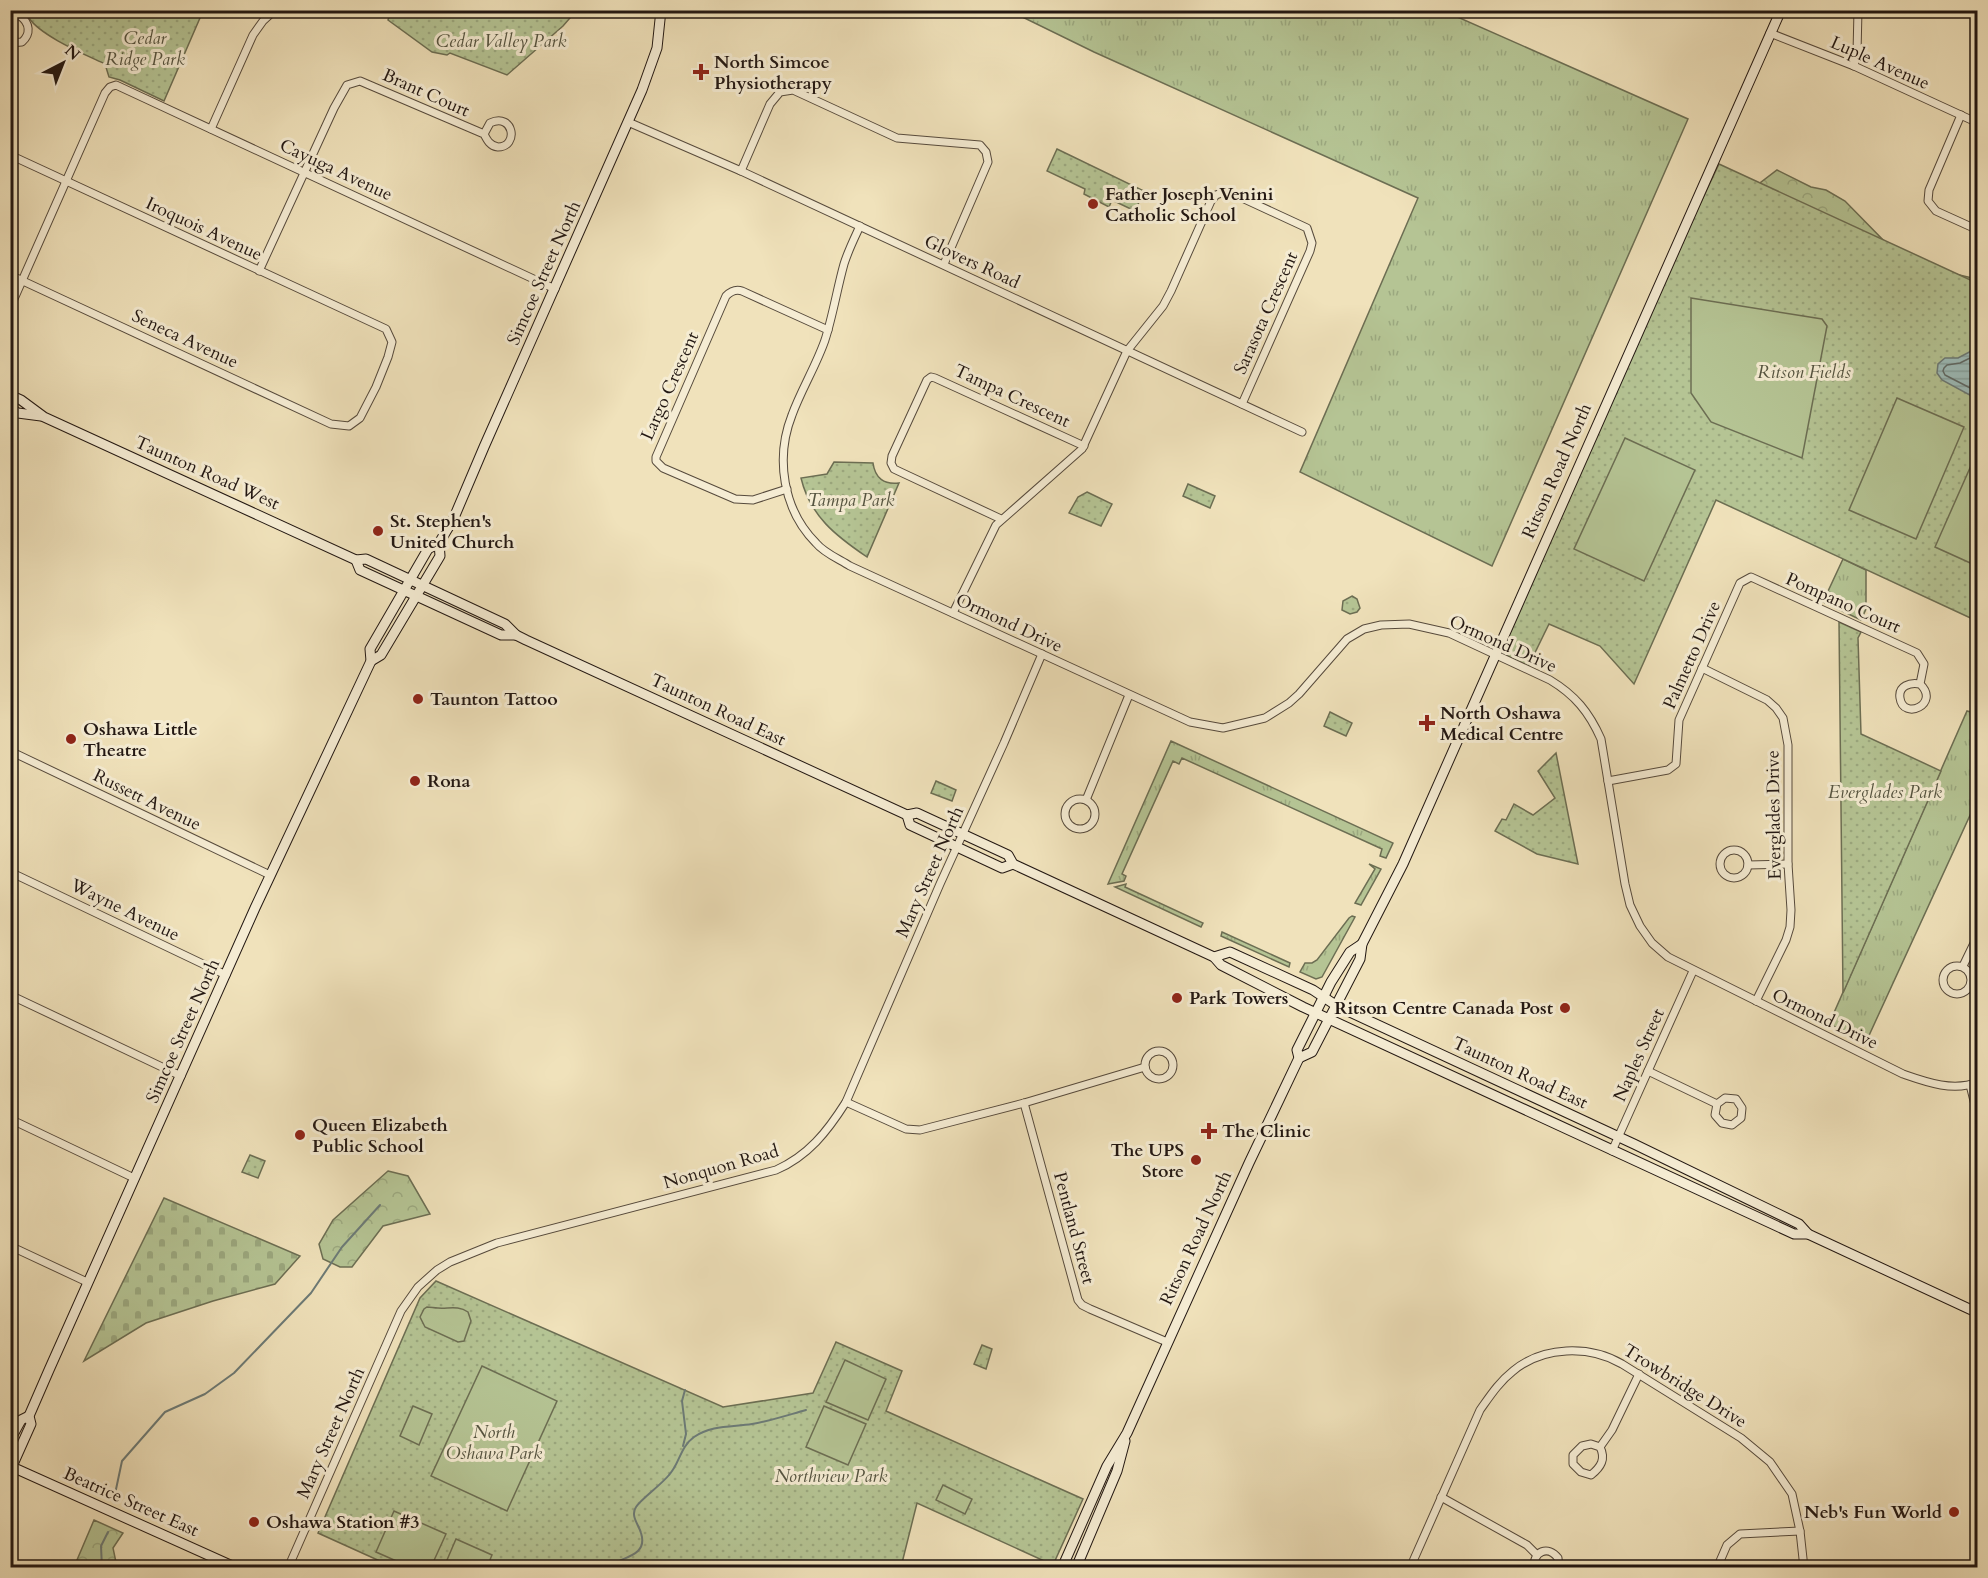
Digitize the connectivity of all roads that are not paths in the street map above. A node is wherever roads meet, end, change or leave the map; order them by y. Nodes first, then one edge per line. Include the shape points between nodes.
1 (275, 10) edge
2 (661, 10) edge
3 (1780, 10) edge
4 (1858, 10) edge
5 (10, 16) edge
6 (1770, 33) junction
7 (10, 44) edge
8 (1854, 66) junction
9 (1961, 115) junction
10 (628, 122) junction
11 (1977, 123) edge
12 (211, 129) junction
13 (484, 134) dead end
14 (10, 155) edge
15 (741, 171) junction
16 (305, 172) junction
17 (67, 182) junction
18 (860, 226) junction
19 (1977, 230) edge
20 (944, 264) junction
21 (259, 271) junction
22 (10, 275) edge
23 (23, 280) junction
24 (555, 289) junction
25 (10, 308) edge
26 (828, 330) junction
27 (1127, 351) junction
28 (10, 395) edge
29 (1242, 404) junction
30 (10, 409) edge
31 (44, 417) junction
32 (349, 426) joint
33 (1302, 432) dead end
34 (1084, 446) junction
35 (786, 489) junction
36 (1001, 519) junction
37 (439, 543) junction
38 (356, 560) junction
39 (410, 579) junction
40 (422, 585) junction
41 (403, 590) junction
42 (415, 596) junction
43 (1734, 596) joint
44 (953, 614) junction
45 (516, 635) junction
46 (1042, 654) junction
47 (1495, 654) junction
48 (371, 661) junction
49 (1702, 668) junction
50 (1920, 684) dead end
51 (1129, 695) junction
52 (10, 752) edge
53 (1608, 781) junction
54 (1086, 800) junction
55 (907, 815) junction
56 (963, 834) junction
57 (957, 847) junction
58 (1013, 864) junction
59 (1788, 864) junction
60 (1748, 866) junction
61 (10, 872) edge
62 (270, 875) junction
63 (1977, 934) edge
64 (1362, 944) junction
65 (1214, 957) junction
66 (1963, 966) junction
67 (1693, 971) junction
68 (226, 975) junction
69 (10, 995) edge
70 (1324, 997) junction
71 (1756, 1001) junction
72 (1337, 1006) junction
73 (1316, 1012) junction
74 (1330, 1019) junction
75 (1299, 1058) junction
76 (1145, 1067) junction
77 (1648, 1071) junction
78 (181, 1076) junction
79 (1974, 1084) edge
80 (846, 1102) junction
81 (1024, 1103) junction
82 (1717, 1104) junction
83 (1977, 1117) edge
84 (10, 1119) edge
85 (1619, 1137) junction
86 (1612, 1151) junction
87 (134, 1178) junction
88 (1808, 1234) junction
89 (10, 1246) edge
90 (87, 1282) junction
91 (401, 1311) joint
92 (1977, 1313) edge
93 (1167, 1342) junction
94 (1639, 1374) junction
95 (28, 1416) junction
96 (1127, 1433) junction
97 (10, 1440) edge
98 (1600, 1447) junction
99 (11, 1468) edge
100 (1441, 1497) junction
101 (1800, 1531) junction
102 (1537, 1555) junction
103 (237, 1568) edge
104 (288, 1568) edge
105 (1062, 1568) edge
106 (1076, 1568) edge
107 (1410, 1568) edge
108 (1534, 1568) edge
109 (1559, 1568) edge
110 (1717, 1568) edge
111 (1804, 1568) edge

1 - 12 street via 253,35
2 - 10 main road, Simcoe Street North via 657,48
3 - 6 main road, Ritson Road North
4 - 8 street
5 - 7 street via 20,16 29,28 22,42
6 - 8 street, Luple Avenue
6 - 47 main road, Ritson Road North
8 - 9 street, Luple Avenue
9 - 11 street, Luple Avenue
9 - 19 street via 1929,190 1928,201 1936,211
10 - 15 street, Glovers Road
10 - 24 main road, Simcoe Street North
12 - 16 street, Cayuga Avenue
12 - 17 street, Cayuga Avenue via 121,86 113,86 105,93
13 - 16 street, Brant Court via 360,81 352,82 342,90
14 - 17 street, Iroquois Avenue
15 - 18 street, Glovers Road
15 - 20 street via 770,104 780,92 793,90 897,138 980,145 988,162
16 - 21 street
16 - 24 street, Cayuga Avenue
17 - 21 street, Iroquois Avenue
17 - 23 street
18 - 20 street, Glovers Road
18 - 26 street, Ormond Drive via 844,263
20 - 27 street, Glovers Road
21 - 32 street, Iroquois Avenue via 386,329 392,342 388,357 360,418
22 - 23 street, Seneca Avenue
23 - 25 street
23 - 32 street, Seneca Avenue via 332,424
24 - 37 main road, Simcoe Street North via 463,499
26 - 35 street, Ormond Drive via 787,428 783,455
26 - 35 street, Largo Crescent via 742,291 730,292 656,457 663,468 735,499 753,500
27 - 29 street, Glovers Road
27 - 29 street, Sarasota Crescent via 1163,306 1211,201 1221,192 1233,193 1307,228 1312,243
27 - 34 street, Sarasota Crescent
28 - 31 main road, Taunton Road West
29 - 33 street, Glovers Road
30 - 31 main road, Taunton Road West
31 - 38 main road, Taunton Road West
34 - 36 street
34 - 36 street, Tampa Crescent via 935,378 927,380 892,456 894,469
35 - 44 street, Ormond Drive via 797,519 817,545 850,566
36 - 44 street
37 - 39 main road, Simcoe Street North via 428,549
37 - 40 main road, Simcoe Street North via 440,556
38 - 39 main road, Taunton Road West via 366,559
38 - 41 main road, Taunton Road West via 360,570
39 - 40 main road, Taunton Road West
39 - 41 main road, Simcoe Street North
40 - 42 main road, Simcoe Street North
40 - 45 main road, Taunton Road East via 505,624
41 - 42 main road, Taunton Road West
41 - 48 main road, Simcoe Street North via 370,649
42 - 45 main road, Taunton Road East via 501,635
42 - 48 main road, Simcoe Street North via 381,655
43 - 49 street, Palmetto Drive
43 - 50 street, Pompano Court via 1740,583 1751,577 1909,649 1924,664
44 - 46 street, Ormond Drive
45 - 55 main road, Taunton Road East
46 - 51 street, Ormond Drive
46 - 56 street, Mary Street North
47 - 51 street, Ormond Drive via 1449,633 1409,624 1364,629 1347,639 1289,703 1265,718 1223,728 1190,722
47 - 53 street, Ormond Drive via 1551,680 1579,701 1600,739
47 - 64 main road, Ritson Road North via 1403,864
48 - 62 main road, Simcoe Street North
49 - 53 street, Palmetto Drive via 1679,720 1673,768
49 - 59 street, Everglades Drive via 1767,700 1783,718 1788,745
51 - 54 street
52 - 62 street, Russett Avenue
53 - 67 street, Ormond Drive via 1630,905 1658,950
54 - 54 street via 1075,800 1067,807 1066,818 1074,827 1081,829 1094,819 1094,808
55 - 56 main road, Taunton Road East via 917,813
55 - 57 main road, Taunton Road East via 910,825
56 - 57 street, Mary Street North
56 - 58 main road, Taunton Road East via 1008,855
57 - 58 main road, Taunton Road East via 1002,868
57 - 80 street, Mary Street North
58 - 65 main road, Taunton Road East
59 - 60 street
59 - 71 street, Everglades Drive via 1790,927
60 - 60 street via 1745,856 1733,850 1724,854 1719,867 1724,875 1736,878
61 - 68 street, Wayne Avenue
62 - 68 main road, Simcoe Street North
63 - 66 street
64 - 70 main road, Ritson Road North via 1350,952
64 - 72 main road, Ritson Road North via 1360,959
65 - 70 main road, Taunton Road East via 1230,952
65 - 73 main road, Taunton Road East via 1221,965
66 - 66 street via 1950,968 1944,975 1945,987 1952,993 1965,992 1970,984 1970,975
67 - 71 street, Ormond Drive
67 - 77 street, Naples Street
68 - 78 main road, Simcoe Street North
69 - 78 street
70 - 72 main road, Taunton Road East
70 - 73 main road, Ritson Road North
71 - 79 street, Ormond Drive via 1903,1074 1936,1084
72 - 74 main road, Ritson Road North
72 - 85 main road, Taunton Road East
73 - 74 main road, Taunton Road East
73 - 75 main road, Ritson Road North via 1297,1050
74 - 75 main road, Ritson Road North via 1312,1052
74 - 86 main road, Taunton Road East
75 - 93 main road, Ritson Road North
76 - 76 street via 1153,1077 1163,1078 1171,1072 1173,1064 1168,1055 1157,1051 1149,1056
76 - 81 street
77 - 82 street
77 - 85 street, Naples Street
78 - 87 main road, Simcoe Street North
79 - 83 street
80 - 81 street via 914,1130
80 - 91 street, Nonquon Road via 820,1139 788,1165 497,1243 437,1270 418,1287
81 - 93 street, Pentland Street via 1078,1300 1090,1310
82 - 82 street via 1725,1098 1736,1099 1742,1108 1741,1118 1732,1125 1722,1123 1716,1115
84 - 87 street
85 - 86 street, Naples Street
85 - 88 main road, Taunton Road East via 1799,1224
86 - 88 main road, Taunton Road East via 1794,1234
87 - 90 main road, Simcoe Street North
88 - 92 main road, Taunton Road East
89 - 90 street
90 - 95 main road, Simcoe Street North
91 - 104 street, Mary Street North
93 - 96 main road, Ritson Road North
94 - 98 street
94 - 100 street, Trowbridge Drive via 1608,1356 1580,1350 1534,1358 1514,1370 1480,1410
94 - 101 street, Trowbridge Drive via 1741,1438 1770,1462 1792,1494
95 - 97 main road, Simcoe Street North via 21,1420
95 - 99 main road, Simcoe Street North via 31,1424
96 - 105 main road, Ritson Road North via 1107,1466
96 - 106 main road, Ritson Road North via 1117,1471
98 - 98 street via 1582,1446 1573,1455 1573,1464 1581,1472 1591,1474 1599,1469 1603,1461
99 - 103 main road, Beatrice Street East
100 - 102 street via 1527,1545
100 - 107 street, Trowbridge Drive
101 - 110 street via 1740,1534 1726,1545
101 - 111 street, Trowbridge Drive
102 - 108 street
102 - 109 street via 1544,1550 1552,1552 1558,1558

